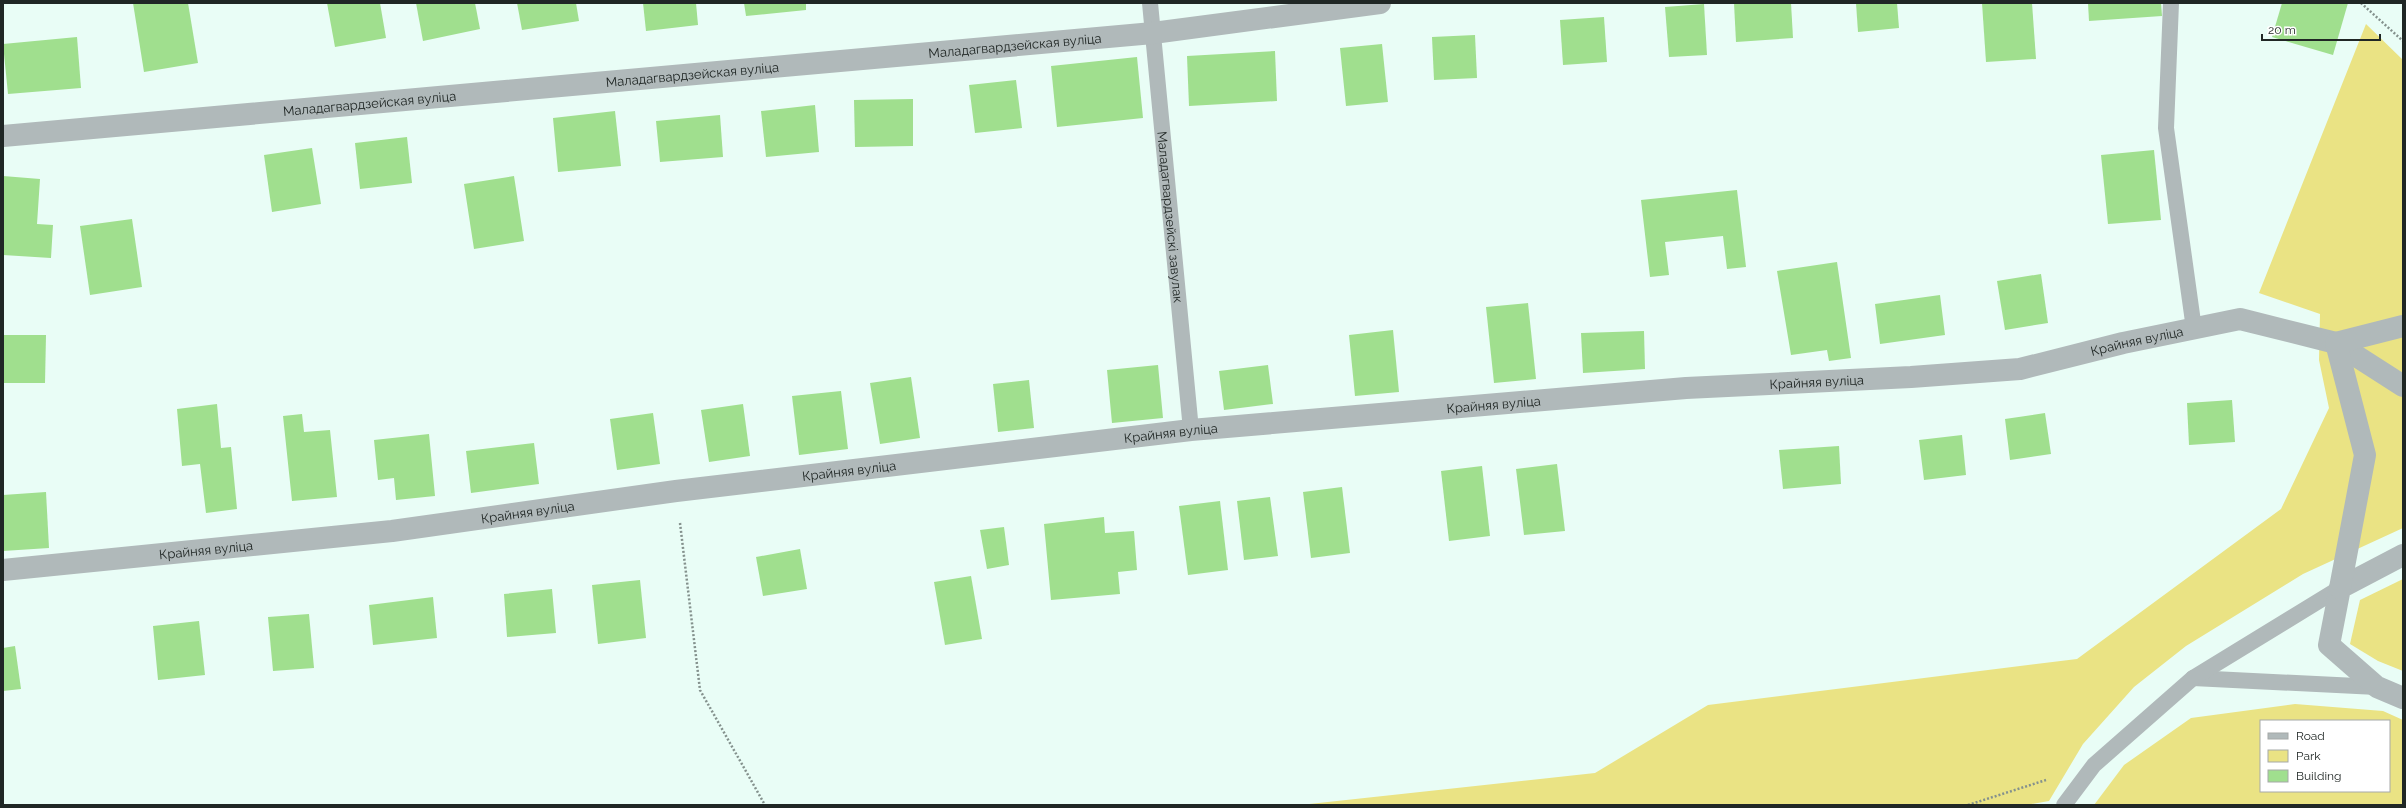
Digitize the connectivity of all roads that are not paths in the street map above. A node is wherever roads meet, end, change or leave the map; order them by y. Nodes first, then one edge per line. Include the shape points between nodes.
1 (1150, 3) edge
2 (1380, 3) edge
3 (2172, 3) edge
4 (1153, 33) junction
5 (3, 136) edge
6 (2403, 326) edge
7 (2194, 329) junction
8 (2336, 343) junction
9 (2403, 386) edge
10 (1191, 430) junction
11 (2403, 555) edge
12 (3, 570) edge
13 (2340, 588) junction
14 (2193, 678) junction
15 (2377, 687) junction
16 (2403, 698) edge
17 (2064, 805) edge

1 - 4 lane, Маладагвардзейскі завулак
2 - 4 street, Маладагвардзейская вуліца
3 - 7 lane via 2166,128
4 - 5 street, Маладагвардзейская вуліца
4 - 10 lane, Маладагвардзейскі завулак
6 - 8 street, Крайняя вуліца
7 - 8 street, Крайняя вуліца via 2240,319
7 - 10 street, Крайняя вуліца via 2123,343 2020,369 1686,388
8 - 9 street, Крайняя вуліца
8 - 13 street via 2365,455
10 - 12 street, Крайняя вуліца via 676,491 392,532
11 - 13 street
13 - 14 lane
13 - 15 street via 2330,645
14 - 15 lane
14 - 17 lane via 2094,765
15 - 16 street

